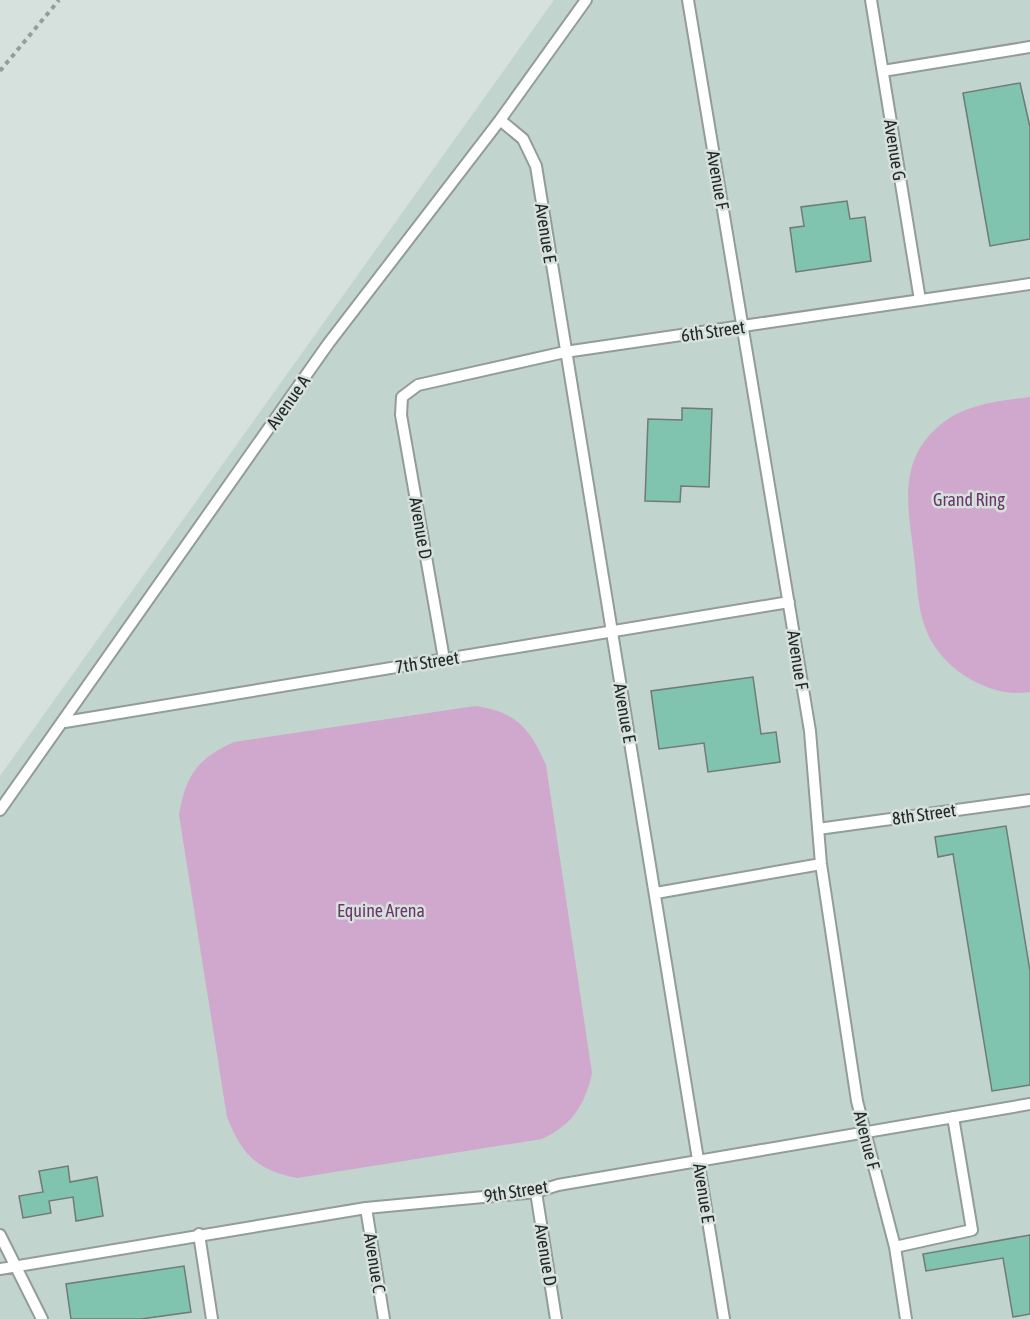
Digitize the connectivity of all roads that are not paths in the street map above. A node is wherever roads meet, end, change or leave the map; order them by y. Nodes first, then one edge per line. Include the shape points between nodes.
1 (586, 0) edge
2 (688, 0) edge
3 (871, 0) edge
4 (1030, 46) edge
5 (883, 71) junction
6 (500, 120) junction
7 (1030, 284) edge
8 (920, 300) junction
9 (743, 327) junction
10 (565, 351) junction
11 (402, 397) joint
12 (789, 602) junction
13 (611, 630) junction
14 (444, 659) junction
15 (64, 722) junction
16 (1030, 800) edge
17 (0, 810) edge
18 (818, 829) junction
19 (820, 864) junction
20 (656, 893) junction
21 (1030, 1104) edge
22 (953, 1117) junction
23 (865, 1132) junction
24 (698, 1159) junction
25 (536, 1192) junction
26 (366, 1208) junction
27 (199, 1234) junction
28 (0, 1235) edge
29 (894, 1247) junction
30 (13, 1265) junction
31 (0, 1269) edge
32 (42, 1319) edge
33 (212, 1319) edge
34 (384, 1319) edge
35 (556, 1319) edge
36 (724, 1319) edge
37 (906, 1319) edge

1 - 6 lane, Avenue A
2 - 9 lane, Avenue F
3 - 5 lane, Avenue G
4 - 5 lane
5 - 8 lane, Avenue G
6 - 10 lane, Avenue E via 523,139 536,166
6 - 15 lane, Avenue A via 328,344
7 - 8 lane, 6th Street
8 - 9 lane, 6th Street
9 - 10 lane, 6th Street
9 - 12 lane, Avenue F
10 - 11 lane, 6th Street via 418,385
10 - 13 lane, Avenue E
11 - 14 lane, Avenue D via 401,415
12 - 13 lane, 7th Street
12 - 18 lane, Avenue F via 810,731
13 - 14 lane, 7th Street
13 - 20 lane, Avenue E
14 - 15 lane, 7th Street
15 - 17 lane, Avenue A
16 - 18 lane, 8th Street
18 - 19 lane, Avenue F
19 - 20 lane
19 - 23 lane, Avenue F
20 - 24 lane, Avenue E
21 - 22 lane, 9th Street
22 - 23 lane, 9th Street
22 - 29 lane via 972,1230
23 - 24 lane, 9th Street
23 - 29 lane, Avenue F
24 - 25 lane, 9th Street
24 - 36 lane, Avenue E
25 - 26 lane, 9th Street
25 - 35 lane, Avenue D
26 - 27 lane, 9th Street
26 - 34 lane, Avenue C
27 - 30 lane, 9th Street
27 - 33 lane
28 - 30 lane
29 - 37 lane, Avenue F
30 - 31 lane, 9th Street
30 - 32 lane

